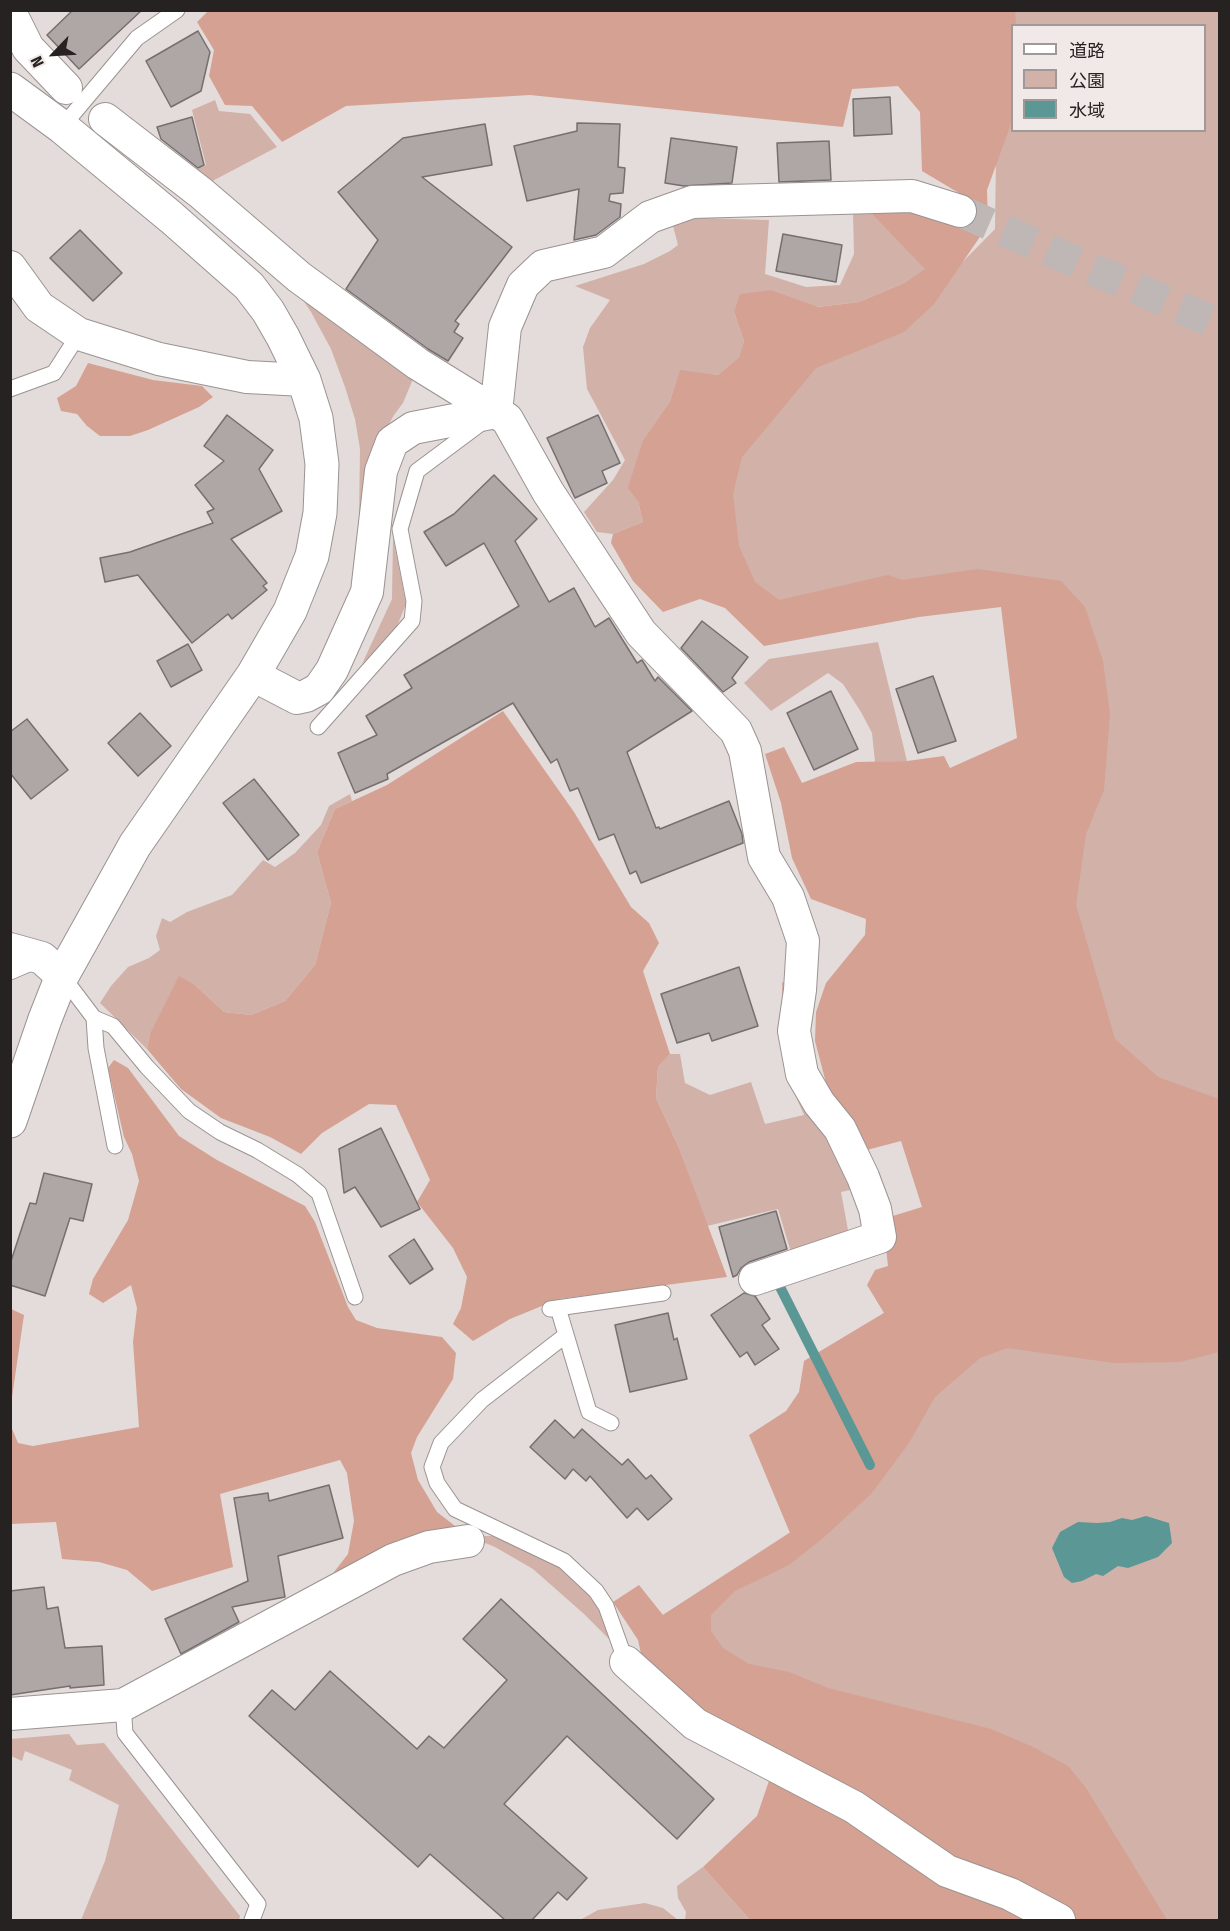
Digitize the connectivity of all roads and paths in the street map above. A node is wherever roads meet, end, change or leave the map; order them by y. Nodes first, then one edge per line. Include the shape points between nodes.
1 (177, 10) edge
2 (10, 12) edge
3 (66, 87) dead end
4 (10, 89) edge
5 (105, 119) dead end
6 (62, 127) junction
7 (960, 211) tunnel mouth
8 (10, 267) edge
9 (79, 334) junction
10 (303, 380) junction
11 (10, 389) edge
12 (495, 412) junction
13 (254, 675) junction
14 (318, 727) dead end
15 (10, 950) edge
16 (52, 967) junction
17 (10, 972) edge
18 (94, 1018) junction
19 (10, 1121) edge
20 (115, 1146) dead end
21 (755, 1279) dead end
22 (663, 1293) dead end
23 (355, 1297) dead end
24 (566, 1335) junction
25 (611, 1424) dead end
26 (468, 1541) dead end
27 (626, 1662) joint
28 (123, 1705) junction
29 (10, 1714) edge
30 (252, 1920) edge
31 (1059, 1920) edge

1 - 6 lane via 137,38
2 - 3 street via 28,48
4 - 6 street
5 - 12 street via 299,277 418,364
6 - 10 street via 249,286 268,311
7 - 12 street via 912,196 692,202 650,217 604,252 543,266 523,285 505,327
8 - 9 street via 39,307
9 - 10 street via 159,359 247,377
9 - 11 lane via 54,372
10 - 13 street via 316,418 322,464 320,513 312,555 290,611
12 - 13 street via 413,428 392,442 381,471 367,592 332,670 319,689 297,698
12 - 14 lane via 417,471 400,530 414,601 412,621
12 - 21 street via 507,419 548,492 641,633 736,731 745,752 764,857 788,897 802,941 794,1031 802,1074 840,1130 863,1177 880,1236
13 - 16 street
15 - 16 street
16 - 17 lane
16 - 18 lane
16 - 19 street via 45,1019
18 - 20 lane
18 - 23 lane via 113,1026 189,1111 298,1175 319,1193
22 - 24 lane via 553,1308
24 - 25 lane via 589,1412
24 - 27 lane via 482,1400 441,1443 432,1467 437,1484 454,1509 564,1561 596,1592 606,1606
26 - 28 street via 429,1547 393,1560
27 - 31 street via 695,1724 854,1807 947,1871 1011,1894
28 - 29 street
28 - 30 lane via 125,1733 258,1904

